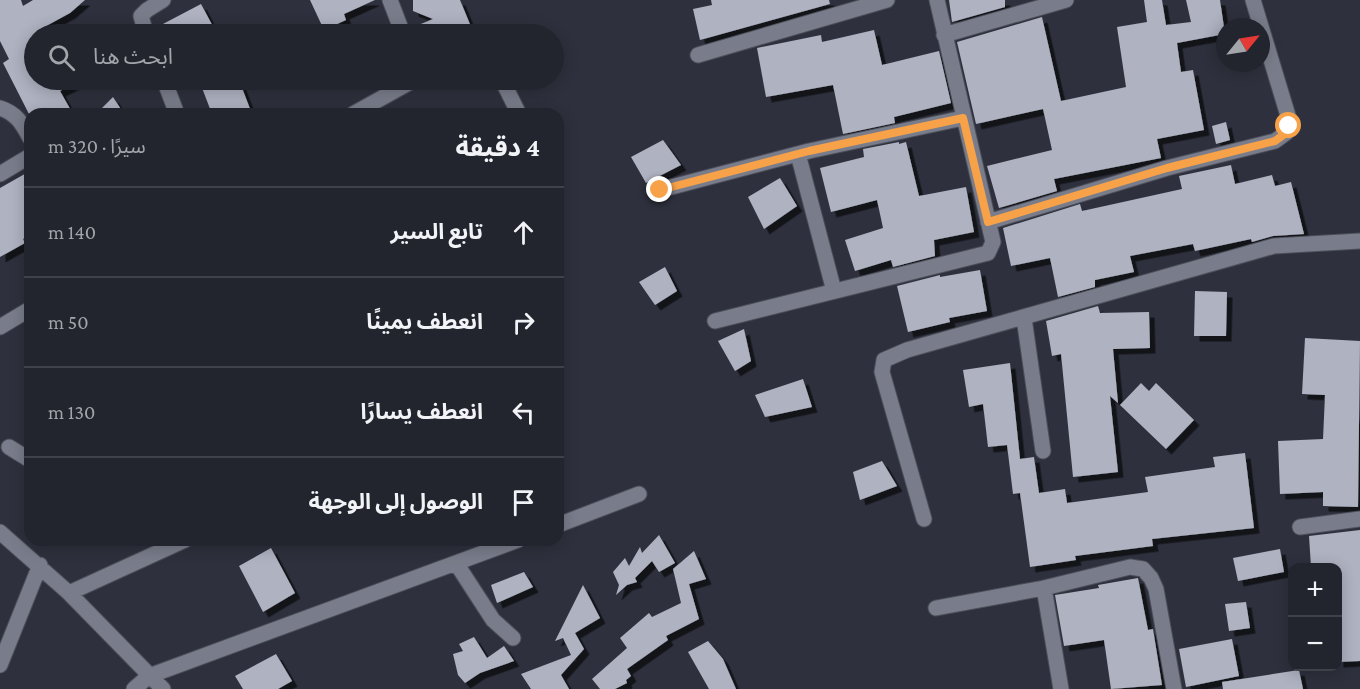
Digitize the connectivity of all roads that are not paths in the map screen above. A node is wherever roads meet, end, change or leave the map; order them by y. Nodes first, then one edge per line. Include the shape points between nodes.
1 (163, 0) edge
2 (390, 0) edge
3 (887, 0) edge
4 (937, 0) edge
5 (1066, 0) edge
6 (1253, 0) edge
7 (143, 24) edge
8 (400, 24) edge
9 (944, 35) junction
10 (698, 55) dead end
11 (168, 90) edge
12 (396, 90) edge
13 (507, 90) edge
14 (0, 108) edge
15 (175, 108) edge
16 (364, 108) edge
17 (516, 108) edge
18 (963, 118) junction
19 (24, 127) edge
20 (798, 154) junction
21 (24, 160) edge
22 (0, 174) edge
23 (660, 190) dead end
24 (988, 222) junction
25 (1360, 241) edge
26 (834, 291) junction
27 (24, 313) edge
28 (1023, 318) junction
29 (715, 321) dead end
30 (0, 327) edge
31 (9, 447) dead end
32 (1043, 451) dead end
33 (24, 456) edge
34 (639, 494) dead end
35 (924, 519) dead end
36 (1360, 519) edge
37 (564, 523) edge
38 (1300, 527) dead end
39 (0, 532) edge
40 (160, 546) edge
41 (502, 546) edge
42 (456, 563) junction
43 (40, 565) junction
44 (1044, 588) junction
45 (69, 593) junction
46 (936, 608) dead end
47 (513, 638) dead end
48 (0, 665) edge
49 (149, 676) junction
50 (134, 689) edge
51 (163, 689) edge
52 (1061, 689) edge
53 (1174, 689) edge

1 - 7 street via 141,16
2 - 8 street
3 - 10 street
4 - 9 street
5 - 9 street
6 - 24 street via 1289,119 1286,133 1275,141 1167,168
9 - 18 street
11 - 15 street
12 - 16 street
13 - 17 street
14 - 19 street via 10,111
18 - 20 street
18 - 24 street
20 - 23 street
20 - 26 street
21 - 22 street
24 - 26 street via 993,242 988,254
25 - 28 street via 1274,246
26 - 29 street
27 - 30 street
28 - 32 street
28 - 35 street via 892,355 881,365
31 - 33 street
34 - 37 street
36 - 38 street
39 - 43 street
40 - 45 street
41 - 42 street
42 - 47 street via 493,620
42 - 49 street
43 - 45 street
43 - 48 street
44 - 46 street
44 - 52 street
44 - 53 street via 1130,567 1143,569 1156,589
45 - 49 street
49 - 50 street
49 - 51 street

